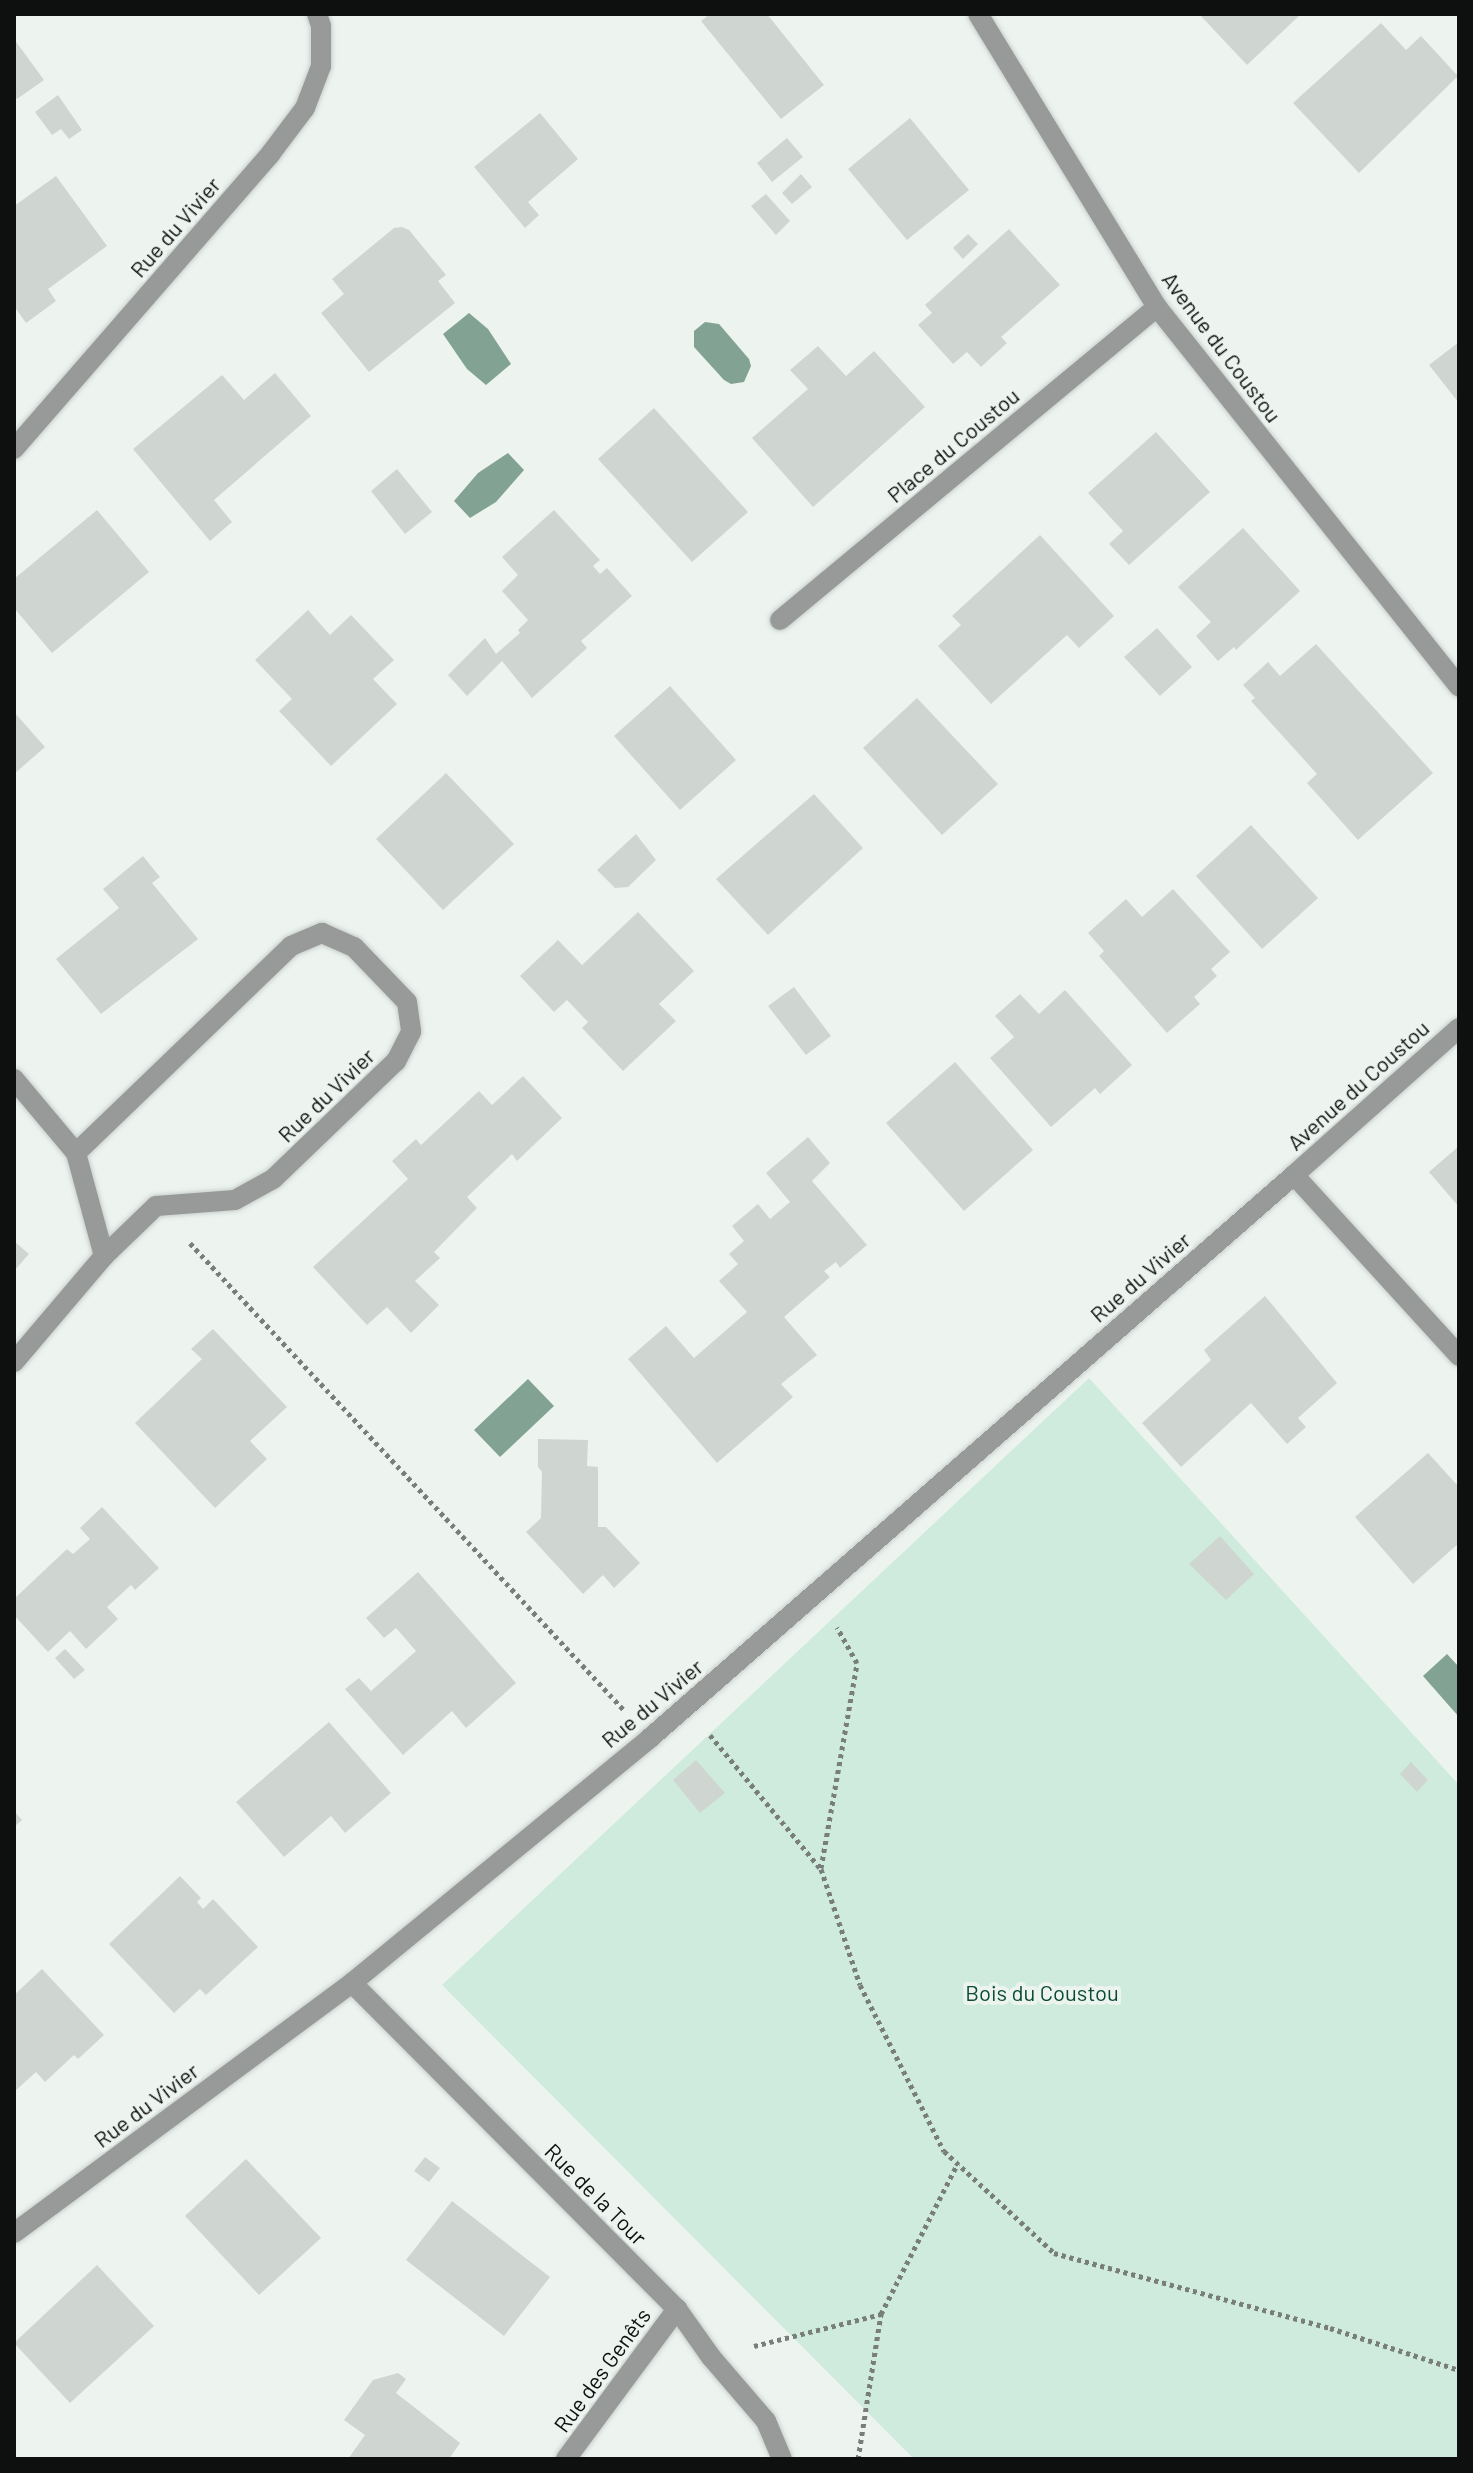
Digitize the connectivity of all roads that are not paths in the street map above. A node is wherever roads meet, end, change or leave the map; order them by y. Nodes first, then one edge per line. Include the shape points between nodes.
1 (317, 14) edge
2 (978, 14) edge
3 (1157, 307) junction
4 (14, 449) edge
5 (780, 620) dead end
6 (1459, 686) edge
7 (1459, 1028) edge
8 (14, 1079) edge
9 (76, 1153) junction
10 (1294, 1175) junction
11 (104, 1256) junction
12 (1459, 1356) edge
13 (14, 1362) edge
14 (352, 1983) junction
15 (14, 2233) edge
16 (677, 2309) junction
17 (566, 2459) edge
18 (782, 2459) edge

1 - 4 street, Rue du Vivier via 321,66 305,108
2 - 3 street, Avenue du Coustou
3 - 5 street, Place du Coustou
3 - 6 street, Avenue du Coustou
7 - 10 street, Avenue du Coustou
8 - 9 street
9 - 11 street
9 - 11 street, Rue du Vivier via 291,946 322,933 354,947 407,1002 411,1032 396,1061 273,1179 235,1200 156,1206
10 - 12 street, Avenue du Coustou
10 - 14 street, Rue du Vivier via 650,1738
11 - 13 street
14 - 15 street, Rue du Vivier
14 - 16 street, Rue de la Tour
16 - 17 street, Rue des Genêts
16 - 18 street, Rue de la Tour via 766,2421

